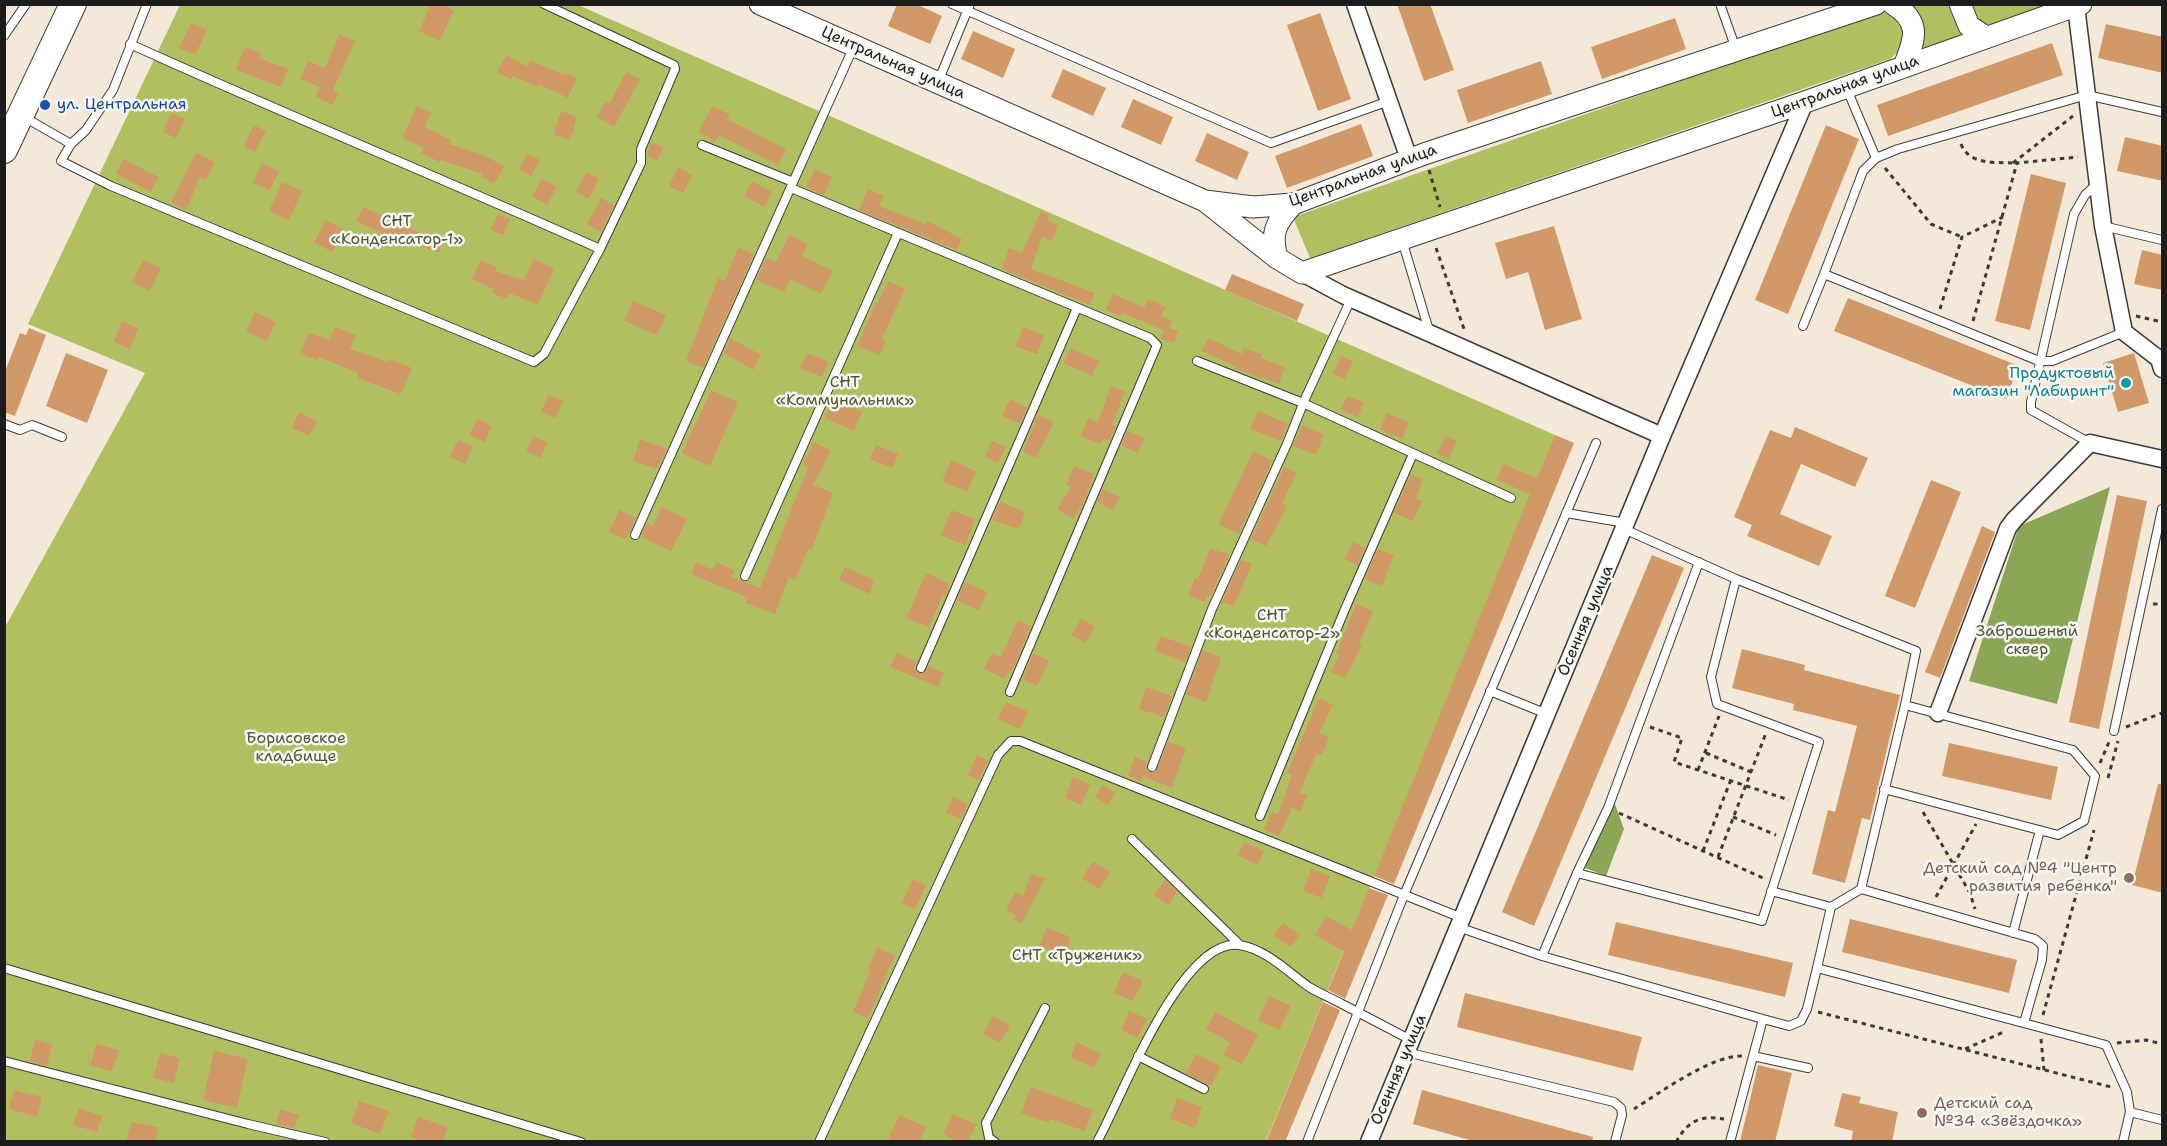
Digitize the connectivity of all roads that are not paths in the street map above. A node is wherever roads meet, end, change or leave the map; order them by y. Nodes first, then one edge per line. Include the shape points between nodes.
1 (26, 4) edge
2 (73, 4) edge
3 (147, 4) edge
4 (544, 4) edge
5 (952, 4) edge
6 (1355, 4) edge
7 (1720, 4) edge
8 (1876, 4) edge
9 (1893, 4) edge
10 (1960, 4) edge
11 (2078, 5) edge
12 (770, 7) edge
13 (968, 8) edge
14 (4, 36) edge
15 (1986, 37) junction
16 (130, 44) junction
17 (854, 46) junction
18 (1736, 51) junction
19 (1904, 66) junction
20 (938, 83) junction
21 (1846, 87) junction
22 (2087, 100) junction
23 (1389, 101) junction
24 (1805, 102) junction
25 (2163, 112) edge
26 (21, 115) junction
27 (71, 144) junction
28 (702, 145) dead end
29 (4, 150) edge
30 (1417, 156) junction
31 (1876, 158) junction
32 (2098, 183) junction
33 (792, 185) junction
34 (1205, 201) junction
35 (1293, 204) junction
36 (2103, 226) junction
37 (898, 233) junction
38 (1401, 239) junction
39 (2163, 240) edge
40 (600, 249) junction
41 (1277, 258) junction
42 (1302, 273) junction
43 (1824, 274) junction
44 (1351, 299) junction
45 (1077, 308) junction
46 (1803, 326) dead end
47 (2124, 332) junction
48 (1430, 334) junction
49 (1197, 361) dead end
50 (2039, 361) junction
51 (2163, 369) edge
52 (1303, 403) junction
53 (4, 424) edge
54 (1662, 436) junction
55 (62, 437) dead end
56 (1596, 442) dead end
57 (2090, 443) junction
58 (1413, 453) junction
59 (2163, 459) edge
60 (1511, 498) dead end
61 (2163, 509) edge
62 (1566, 513) junction
63 (1625, 526) junction
64 (635, 535) dead end
65 (1699, 562) junction
66 (745, 576) dead end
67 (1736, 579) junction
68 (921, 668) dead end
69 (1490, 691) junction
70 (1010, 692) dead end
71 (1905, 705) junction
72 (1938, 713) junction
73 (1547, 714) junction
74 (2114, 731) dead end
75 (1152, 767) dead end
76 (1884, 789) junction
77 (1260, 816) dead end
78 (2040, 830) junction
79 (1132, 839) dead end
80 (1577, 873) junction
81 (1772, 887) junction
82 (1861, 889) junction
83 (1404, 895) junction
84 (1831, 907) junction
85 (1460, 922) junction
86 (2013, 933) junction
87 (1240, 945) junction
88 (1542, 956) junction
89 (1817, 968) junction
90 (4, 969) edge
91 (1045, 1008) dead end
92 (1357, 1012) junction
93 (1763, 1019) junction
94 (2024, 1023) junction
95 (1408, 1046) junction
96 (1138, 1056) junction
97 (1753, 1056) junction
98 (4, 1061) edge
99 (1808, 1068) dead end
100 (1204, 1089) dead end
101 (2130, 1112) junction
102 (2163, 1120) edge
103 (325, 1142) edge
104 (581, 1142) edge
105 (819, 1142) edge
106 (995, 1142) edge
107 (1097, 1142) edge
108 (1307, 1142) edge
109 (1369, 1142) edge
110 (1615, 1142) edge
111 (1730, 1142) edge
112 (2123, 1142) edge

1 - 14 lane
2 - 26 main road
3 - 16 lane
4 - 40 lane via 674,65 672,79 641,149 641,163
5 - 13 lane
6 - 23 street
7 - 18 lane
8 - 18 street, Центральная улица
9 - 19 street via 1912,22 1914,40
10 - 15 street via 1969,26
11 - 15 street, Центральная улица
11 - 22 street
12 - 17 street, Центральная улица
13 - 20 lane
13 - 23 lane via 1270,143
15 - 19 street, Центральная улица
16 - 27 lane via 113,90 86,130
16 - 40 lane
17 - 20 street, Центральная улица
17 - 33 lane
18 - 30 street, Центральная улица
19 - 21 street, Центральная улица
20 - 34 street, Центральная улица
21 - 24 street, Центральная улица
21 - 31 lane
22 - 25 lane
22 - 31 lane
22 - 32 street
23 - 30 street
24 - 38 street, Центральная улица
24 - 54 street, Осенняя улица
26 - 27 lane
26 - 29 main road
27 - 40 lane via 61,161 111,186 534,362 544,354
28 - 33 lane
30 - 35 street, Центральная улица
31 - 43 lane via 1863,171
32 - 36 street
32 - 50 lane via 2074,214
33 - 37 lane
33 - 64 lane
34 - 35 street, Центральная улица via 1253,207
34 - 41 street
35 - 41 street via 1279,219 1274,234
36 - 39 lane
36 - 47 street
37 - 45 lane
37 - 66 lane
38 - 42 street, Центральная улица
38 - 48 lane
41 - 42 street
42 - 44 street
43 - 46 lane
43 - 50 lane
44 - 48 street
44 - 52 lane
45 - 68 lane
45 - 70 lane via 1150,338 1156,345
47 - 50 lane via 2052,361
47 - 51 street via 2159,360
48 - 54 street
49 - 52 lane
50 - 57 lane via 2031,410
52 - 58 lane
52 - 75 lane via 1212,609
53 - 55 lane via 20,430 32,425
54 - 63 street, Осенняя улица
56 - 62 lane
57 - 59 street
57 - 72 street via 2008,528
58 - 60 lane
58 - 77 lane
61 - 74 lane
62 - 63 lane
62 - 69 lane
63 - 65 lane
63 - 73 street, Осенняя улица
65 - 67 lane
65 - 80 lane via 1608,808
67 - 71 lane via 1916,651
67 - 81 lane via 1711,677 1717,704 1819,742
69 - 73 lane
69 - 83 lane
71 - 72 lane
71 - 76 lane
72 - 78 lane via 2073,750 2095,776 2084,821 2058,835
73 - 85 street, Осенняя улица
76 - 78 lane
76 - 82 lane
78 - 86 lane
79 - 87 lane
80 - 81 lane via 1762,921
80 - 88 lane
81 - 84 lane
82 - 84 lane
82 - 86 lane
83 - 85 lane
83 - 92 lane
83 - 105 lane via 1031,745 1011,741 998,755
84 - 89 lane
85 - 88 lane
85 - 95 street, Осенняя улица
86 - 94 lane via 2035,939 2043,946
87 - 92 lane via 1281,964 1310,987
87 - 96 lane via 1223,945 1199,961
88 - 93 lane
89 - 93 lane via 1808,1009 1801,1021 1789,1026
89 - 94 lane
90 - 104 lane
91 - 106 lane via 986,1124 989,1138
92 - 95 lane
92 - 108 lane
93 - 97 lane
94 - 101 lane via 2106,1044 2127,1092
95 - 109 street, Осенняя улица
95 - 110 lane via 1614,1102 1622,1108
96 - 100 lane
96 - 107 lane
97 - 99 lane
97 - 111 lane
98 - 103 lane
101 - 102 lane
101 - 112 lane

